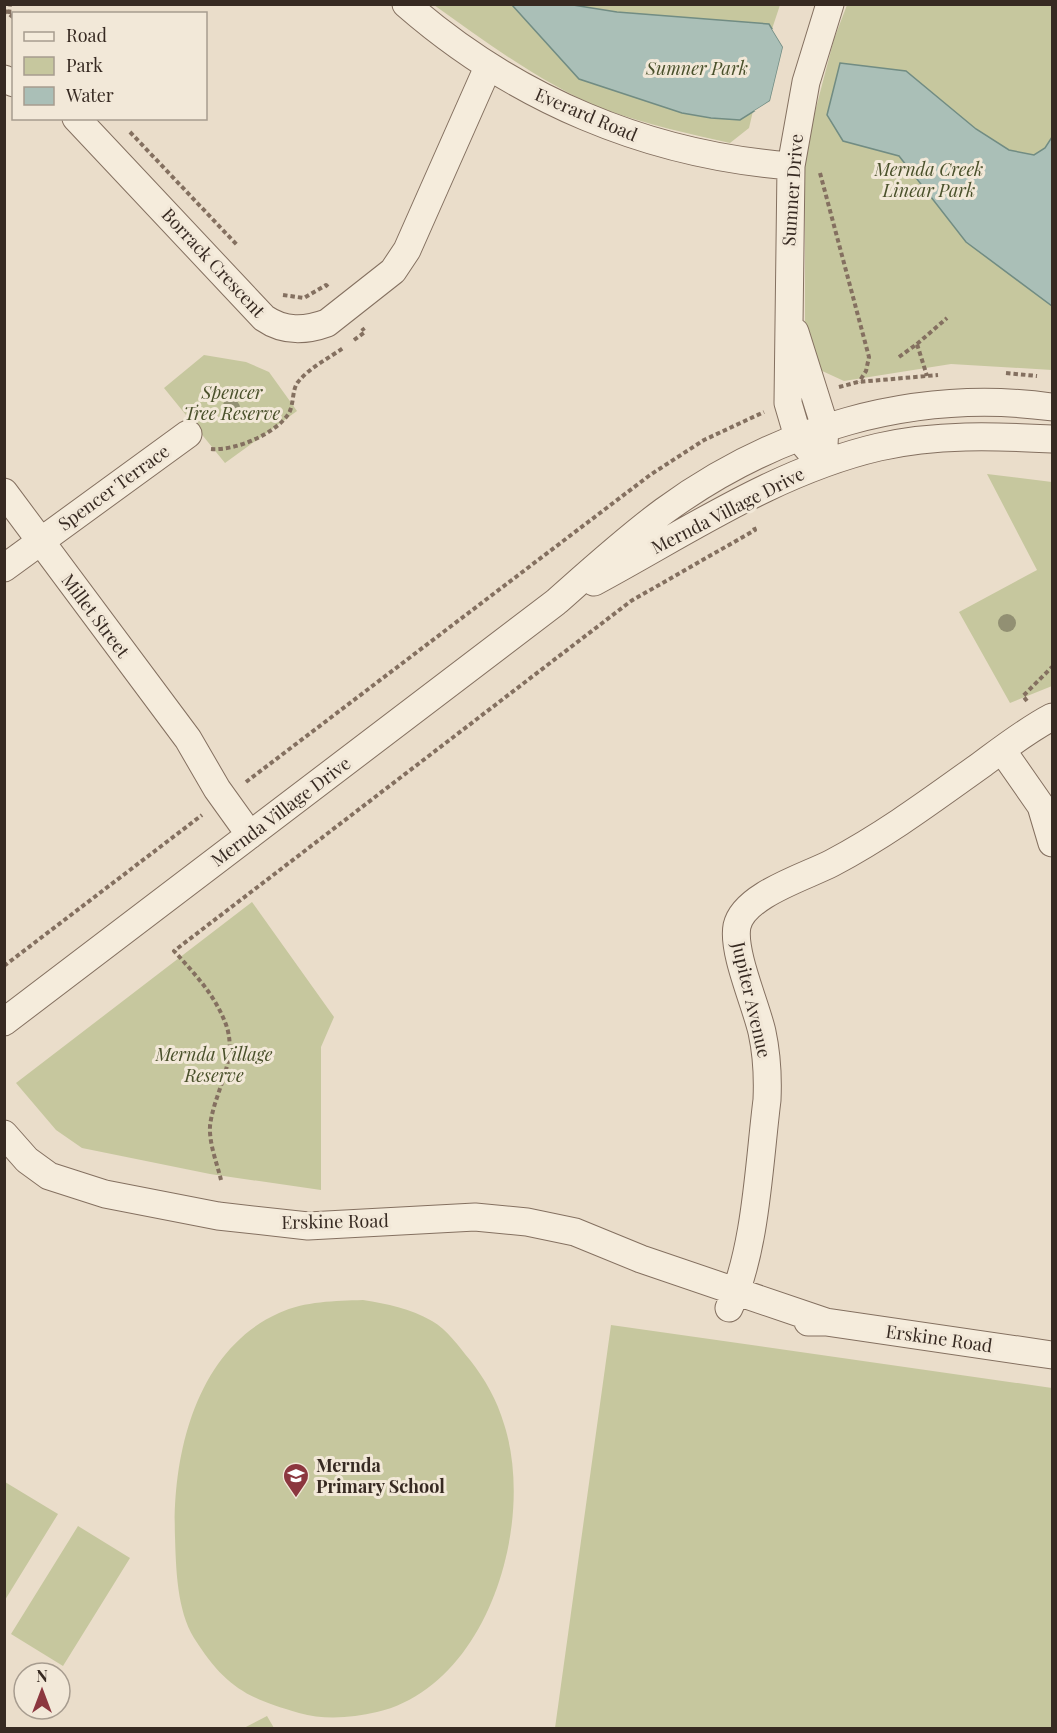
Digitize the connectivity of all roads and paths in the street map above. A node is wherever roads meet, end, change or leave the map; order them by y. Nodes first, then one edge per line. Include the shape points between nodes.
1 (10, 4) edge
2 (406, 4) edge
3 (830, 4) edge
4 (7, 12) edge
5 (488, 66) junction
6 (78, 120) edge
7 (124, 125) dead end
8 (791, 166) junction
9 (820, 171) dead end
10 (243, 253) dead end
11 (280, 294) dead end
12 (787, 308) junction
13 (346, 309) junction
14 (947, 318) dead end
15 (916, 344) junction
16 (899, 357) dead end
17 (927, 376) dead end
18 (858, 382) dead end
19 (1053, 407) edge
20 (825, 427) junction
21 (188, 434) joint
22 (798, 437) junction
23 (1053, 439) edge
24 (704, 440) dead end
25 (822, 464) junction
26 (722, 472) junction
27 (4, 492) edge
28 (739, 501) junction
29 (41, 542) junction
30 (4, 568) edge
31 (556, 602) junction
32 (1053, 717) edge
33 (1002, 750) junction
34 (257, 830) junction
35 (1053, 843) edge
36 (4, 1022) edge
37 (6, 1134) edge
38 (221, 1180) dead end
39 (733, 1300) junction
40 (1053, 1355) edge

1 - 4 path
2 - 5 street, Everard Road
3 - 8 street, Sumner Drive via 816,42 797,120
5 - 8 street, Everard Road via 559,107 610,128 705,155
5 - 13 street, Borrack Crescent via 407,249 393,271
6 - 13 street, Borrack Crescent via 264,318 282,328 299,330 327,323
7 - 10 path
8 - 12 street, Sumner Drive
9 - 18 path via 869,357
11 - 13 path via 304,298 326,285
12 - 20 street, Sumner Drive
12 - 22 street, Sumner Drive via 788,403
13 - 21 path via 365,332 296,383 288,415 274,427 220,450 207,449
14 - 15 path
15 - 16 path
15 - 17 path
19 - 20 street, Mernda Village Drive via 974,401 932,404
20 - 22 street, Mernda Village Drive
20 - 25 street
21 - 29 street, Spencer Terrace
22 - 25 street
22 - 26 street, Mernda Village Drive
23 - 25 street, Mernda Village Drive via 934,438 881,447
24 - 26 path
25 - 28 street, Mernda Village Drive
26 - 31 street, Mernda Village Drive via 619,545
27 - 29 street, Millet Street
28 - 31 street, Mernda Village Drive
28 - 38 path via 755,530 632,601 174,951 201,981 226,1024 228,1064 210,1130
29 - 30 street, Spencer Terrace
29 - 34 street, Millet Street via 188,739 237,788
31 - 34 street, Mernda Village Drive
32 - 33 street, Jupiter Avenue
33 - 35 street via 1041,806
33 - 39 street, Jupiter Avenue via 895,827 752,903 738,923 736,942 762,1031 768,1076 749,1234
34 - 36 street, Mernda Village Drive
37 - 39 street, Erskine Road via 27,1160 49,1176 105,1194 218,1216 308,1226 475,1217 527,1222 575,1232 641,1259 676,1283
39 - 40 street, Erskine Road via 792,1323 826,1322

